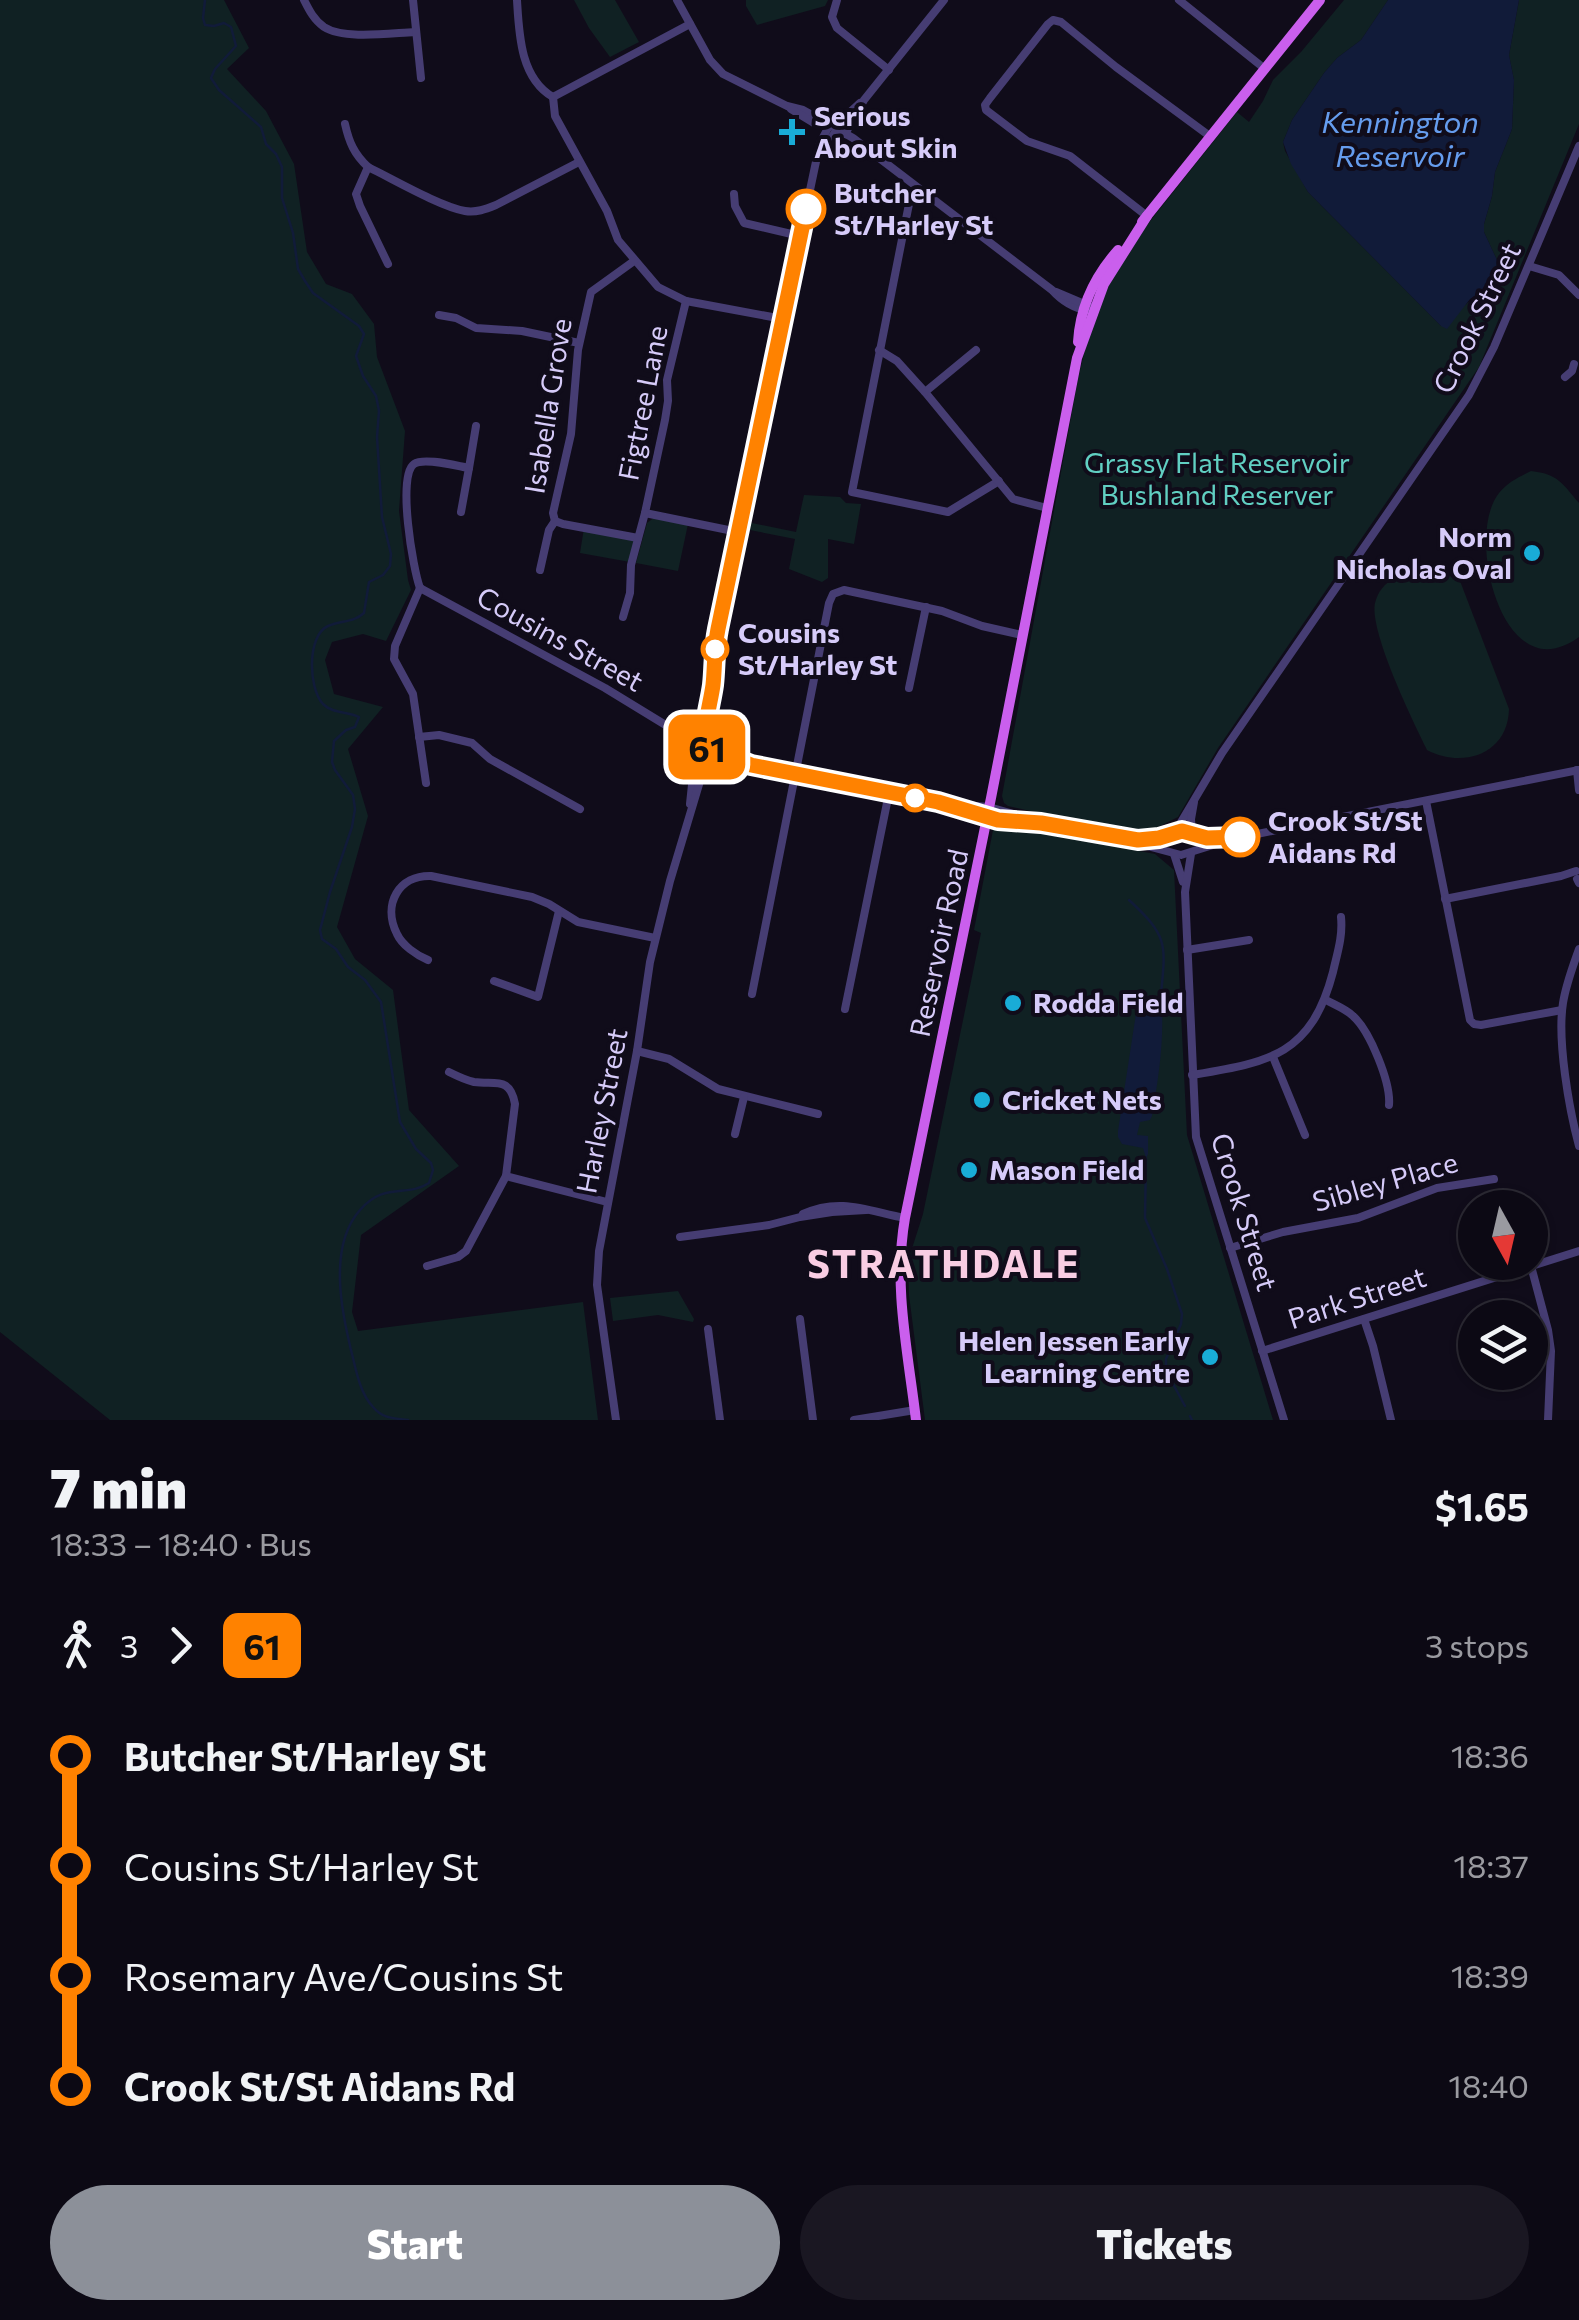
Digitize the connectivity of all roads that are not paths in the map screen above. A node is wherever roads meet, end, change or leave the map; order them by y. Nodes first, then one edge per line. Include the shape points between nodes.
1 (304, 0) edge
2 (413, 0) edge
3 (517, 0) edge
4 (677, 0) edge
5 (837, 0) edge
6 (944, 0) edge
7 (1179, 0) edge
8 (1320, 0) edge
9 (690, 24) junction
10 (415, 32) junction
11 (1265, 69) junction
12 (889, 70) junction
13 (421, 78) dead end
14 (552, 97) junction
15 (345, 124) dead end
16 (837, 130) junction
17 (1211, 137) junction
18 (1579, 146) edge
19 (579, 162) junction
20 (368, 167) junction
21 (916, 187) junction
22 (734, 194) dead end
23 (1146, 216) junction
24 (800, 236) junction
25 (634, 261) junction
26 (388, 264) dead end
27 (1529, 266) junction
28 (1579, 295) edge
29 (686, 301) junction
30 (1088, 307) junction
31 (439, 315) dead end
32 (783, 319) junction
33 (579, 342) junction
34 (879, 350) junction
35 (976, 350) dead end
36 (925, 392) junction
37 (476, 426) dead end
38 (470, 468) junction
39 (999, 481) junction
40 (1047, 508) junction
41 (461, 512) dead end
42 (645, 513) junction
43 (555, 520) junction
44 (738, 532) junction
45 (638, 538) junction
46 (540, 570) dead end
47 (420, 588) junction
48 (926, 608) junction
49 (623, 617) dead end
50 (1022, 635) junction
51 (909, 688) dead end
52 (706, 718) junction
53 (677, 732) junction
54 (419, 736) junction
55 (697, 740) junction
56 (708, 747) junction
57 (695, 755) junction
58 (706, 761) junction
59 (751, 765) junction
60 (1578, 770) edge
61 (796, 774) junction
62 (426, 783) dead end
63 (1579, 790) edge
64 (890, 793) junction
65 (1195, 798) junction
66 (1426, 800) junction
67 (580, 808) dead end
68 (988, 812) junction
69 (689, 814) junction
70 (1173, 834) junction
71 (1193, 835) junction
72 (1121, 839) junction
73 (1232, 839) junction
74 (1192, 853) junction
75 (1174, 854) junction
76 (1578, 874) edge
77 (1184, 892) junction
78 (1446, 899) junction
79 (559, 911) junction
80 (1341, 918) dead end
81 (655, 938) junction
82 (1248, 940) dead end
83 (1579, 948) edge
84 (1187, 950) junction
85 (428, 960) dead end
86 (494, 981) dead end
87 (752, 994) dead end
88 (1326, 1000) junction
89 (845, 1009) dead end
90 (1562, 1010) junction
91 (637, 1051) junction
92 (1273, 1057) junction
93 (449, 1072) dead end
94 (1192, 1075) junction
95 (744, 1097) junction
96 (1388, 1105) dead end
97 (818, 1114) dead end
98 (735, 1134) dead end
99 (1305, 1135) dead end
100 (1579, 1146) edge
101 (506, 1176) junction
102 (1494, 1179) dead end
103 (608, 1202) junction
104 (905, 1218) junction
105 (680, 1237) dead end
106 (1230, 1248) junction
107 (1579, 1251) edge
108 (1548, 1261) edge
109 (427, 1266) dead end
110 (1487, 1280) edge
111 (1535, 1280) edge
112 (800, 1318) dead end
113 (1364, 1319) junction
114 (708, 1329) dead end
115 (1262, 1351) junction
116 (916, 1415) edge
117 (616, 1420) edge
118 (720, 1420) edge
119 (814, 1420) edge
120 (854, 1420) edge
121 (1284, 1420) edge
122 (1391, 1420) edge
123 (1548, 1420) edge

1 - 10 street via 313,18 340,34
2 - 10 street
3 - 14 street via 524,57 538,86
4 - 9 street
5 - 12 street via 836,28
6 - 12 street
7 - 11 street
8 - 11 main road, Reservoir Road
9 - 14 street
9 - 16 street via 720,71
10 - 13 street
11 - 17 main road, Reservoir Road
12 - 16 street
14 - 19 street
15 - 20 street
16 - 21 street
16 - 24 street via 820,144
17 - 23 main road, Reservoir Road
17 - 23 street via 1061,22 1048,24 986,110 1027,141 1070,156
18 - 27 street, Crook Street
19 - 20 street via 496,205 467,212
19 - 25 street
20 - 26 street via 356,194
21 - 30 street via 1064,302
21 - 34 street
22 - 24 street via 744,223
23 - 30 main road, Reservoir Road
24 - 32 street
25 - 29 street via 658,287
25 - 33 street, Isabella Grove via 592,292
27 - 28 street via 1559,276
27 - 65 street, Crook Street via 1468,395
29 - 32 street
29 - 42 street, Figtree Lane
30 - 40 main road, Reservoir Road
31 - 33 street via 476,328
32 - 44 street
33 - 43 street, Isabella Grove
34 - 36 street
34 - 39 street via 853,494 948,512
35 - 36 street
36 - 39 street
37 - 38 street
38 - 41 street
38 - 47 street via 418,462 408,472
39 - 40 street via 1016,500
40 - 50 main road, Reservoir Road
42 - 44 street, Figtree Lane
42 - 45 street, Figtree Lane
43 - 45 street, Isabella Grove
43 - 46 street, Isabella Grove
44 - 52 street
45 - 49 street, Figtree Lane
47 - 53 street, Cousins Street
47 - 54 street via 394,659 412,694
48 - 50 street
48 - 51 street
48 - 61 street via 844,590 833,594
50 - 68 main road, Reservoir Road
52 - 55 street
52 - 56 street
53 - 55 street, Cousins Street
53 - 57 street, Cousins Street
54 - 62 street
54 - 67 street via 472,744
55 - 56 street, Cousins Street
55 - 57 street, Harley Street
56 - 58 street, Harley Street
56 - 59 street
57 - 58 street
57 - 69 street, Harley Street
58 - 59 street
58 - 69 street, Harley Street
59 - 61 street
60 - 63 street
60 - 66 street
61 - 64 street
61 - 87 street
64 - 68 street
64 - 89 street
65 - 70 street, Crook Street
65 - 71 street, Crook Street
66 - 73 street
66 - 78 street
68 - 72 street
68 - 104 main road, Reservoir Road
69 - 81 street, Harley Street
70 - 71 street
70 - 72 street
70 - 75 street
71 - 73 street
71 - 74 street
72 - 75 street
73 - 74 street
74 - 75 street
74 - 77 street, Crook Street
75 - 77 street, Crook Street
76 - 78 street
77 - 84 street, Crook Street
78 - 90 street via 1472,1022
79 - 81 street via 578,922
79 - 85 street via 532,898 418,876 399,887 393,923 397,936
79 - 86 street via 538,997
80 - 88 street
81 - 91 street, Harley Street
82 - 84 street
83 - 90 street
84 - 94 street, Crook Street
88 - 92 street via 1301,1036
88 - 96 street via 1366,1032 1388,1087
90 - 100 street
91 - 95 street via 669,1059
91 - 103 street, Harley Street
92 - 94 street
92 - 99 street
93 - 101 street via 467,1081 498,1082 512,1093
94 - 106 street, Crook Street via 1196,1137
95 - 97 street
95 - 98 street
101 - 103 street
101 - 109 street via 466,1251
102 - 106 street, Sibley Place via 1436,1188 1358,1218
103 - 117 street, Harley Street via 597,1284
104 - 105 street via 832,1208
104 - 116 main road, Reservoir Road via 899,1280
106 - 115 street, Crook Street
107 - 108 street, Park Street
110 - 113 street, Park Street
111 - 123 street via 1551,1352
112 - 119 street
113 - 115 street, Park Street
113 - 122 street
114 - 118 street
115 - 121 street, Crook Street
116 - 120 street

